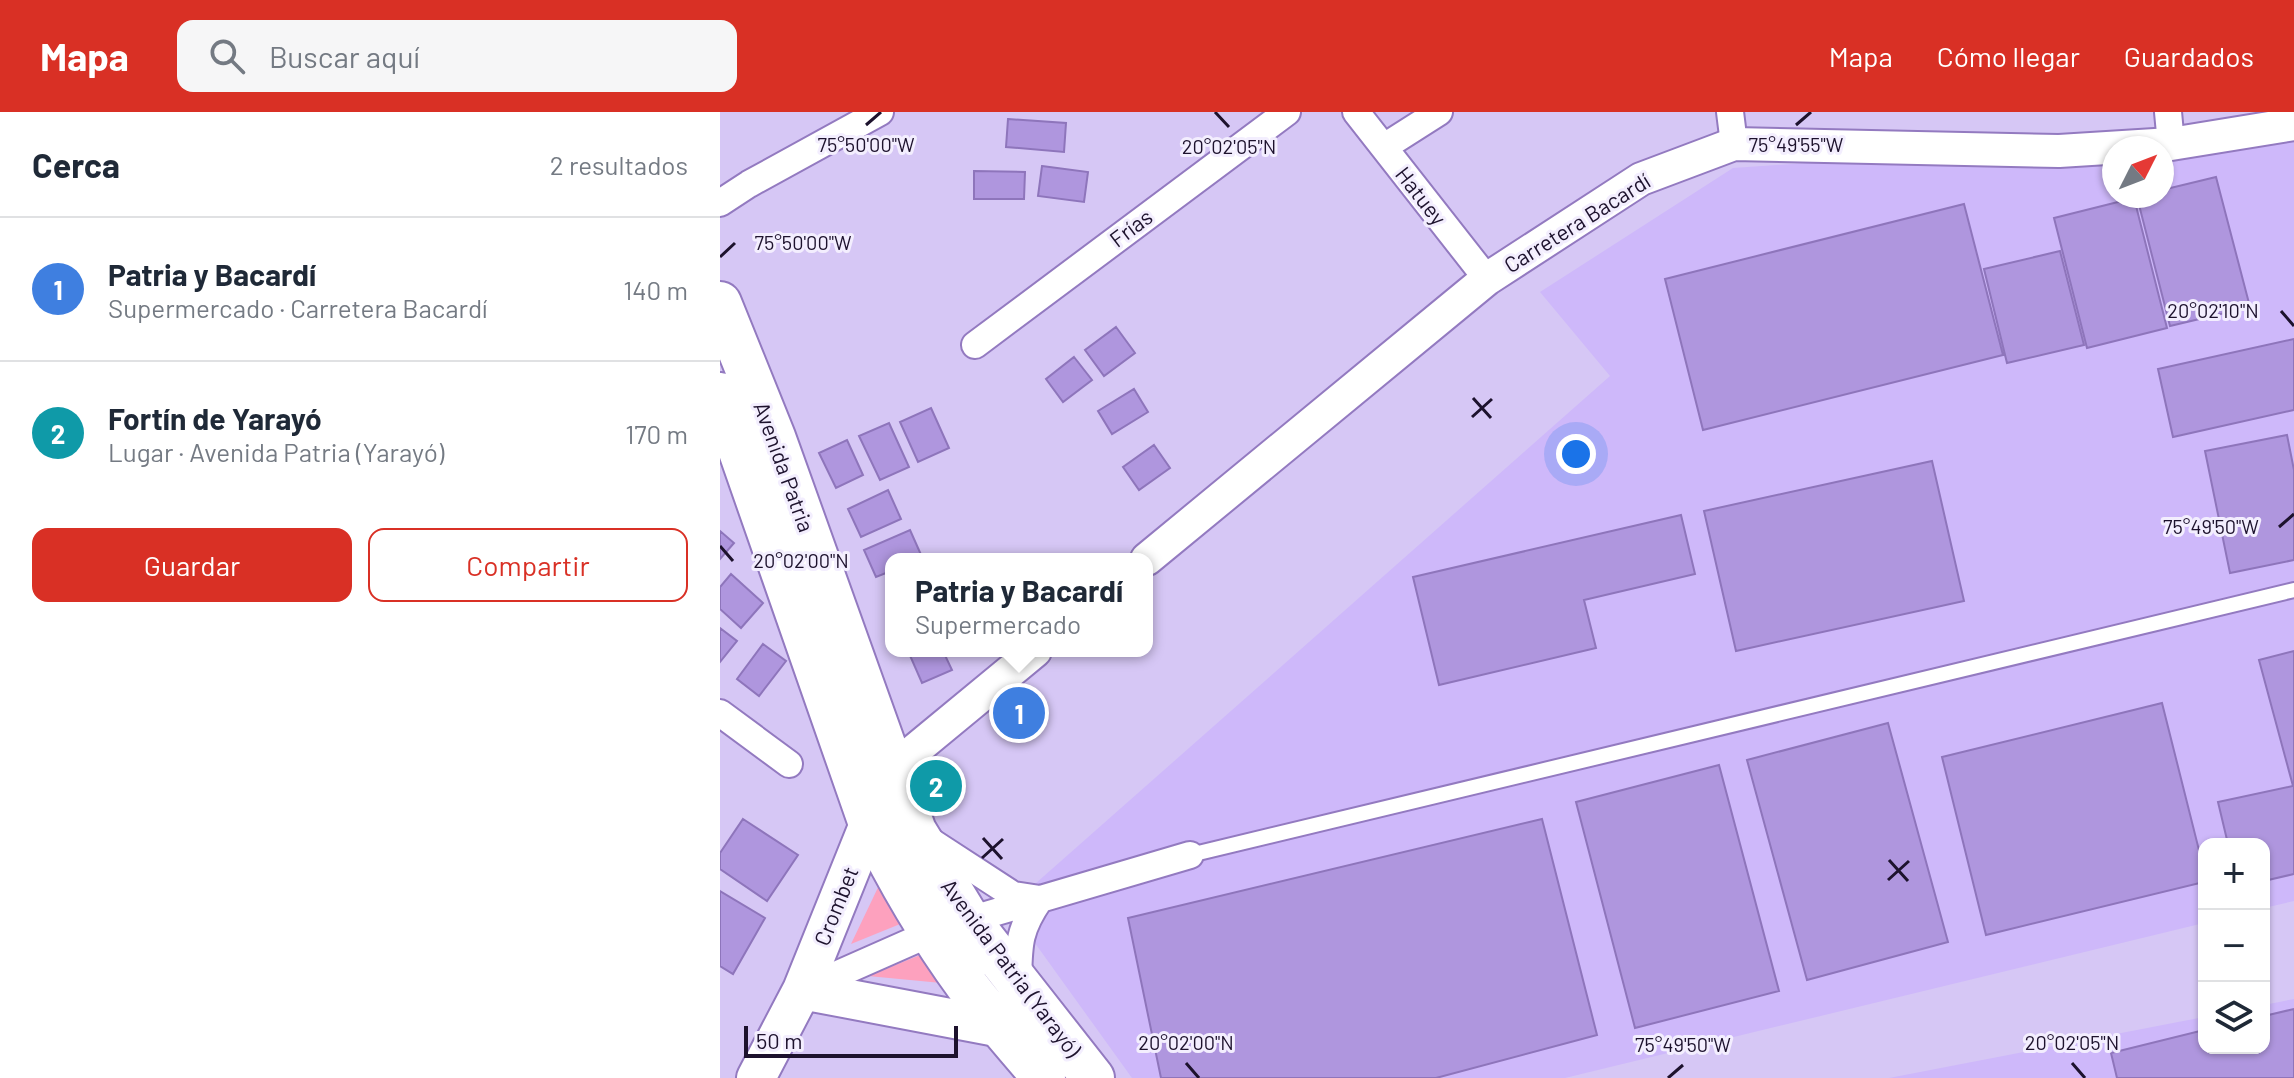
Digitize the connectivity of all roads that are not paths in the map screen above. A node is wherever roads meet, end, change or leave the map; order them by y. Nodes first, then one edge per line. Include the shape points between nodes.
1 (880, 112) edge
2 (1287, 112) edge
3 (1356, 112) edge
4 (1439, 112) edge
5 (1730, 112) edge
6 (2168, 112) edge
7 (2294, 124) edge
8 (2170, 136) edge
9 (1734, 144) junction
10 (2174, 144) edge
11 (1384, 147) junction
12 (2102, 148) edge
13 (720, 203) edge
14 (1487, 279) junction
15 (720, 303) edge
16 (975, 345) dead end
17 (720, 394) edge
18 (1153, 554) edge
19 (2294, 590) edge
20 (1028, 657) edge
21 (720, 713) edge
22 (789, 764) dead end
23 (892, 769) junction
24 (869, 821) junction
25 (915, 831) junction
26 (1190, 855) joint
27 (1040, 899) junction
28 (950, 926) junction
29 (1018, 985) junction
30 (802, 990) junction
31 (1002, 1028) junction
32 (756, 1078) edge
33 (1044, 1078) edge
34 (1093, 1078) edge

1 - 13 street
2 - 16 street, Frías
3 - 11 street, Hatuey
4 - 11 street
5 - 9 street
6 - 8 street
7 - 10 street, Carretera Bacardí
9 - 12 street, Carretera Bacardí
9 - 14 street, Carretera Bacardí via 1641,179
11 - 14 street, Hatuey
14 - 18 street, Carretera Bacardí
15 - 23 main road, Avenida Patria via 774,437
17 - 24 main road, Avenida Patria
19 - 26 lane
20 - 23 street
21 - 22 street
23 - 24 main road
23 - 25 main road, Avenida Patria (Yarayó)
24 - 28 main road, Avenida Patria (Yarayó) via 890,864
24 - 30 main road, Crombet
25 - 27 street via 1013,895
25 - 28 main road, Avenida Patria (Yarayó)
26 - 27 street, Crombet
27 - 28 street, Crombet
27 - 29 street via 1019,940
28 - 29 main road, Avenida Patria (Yarayó)
28 - 30 street, Crombet
28 - 31 main road, Avenida Patria (Yarayó) via 968,986
29 - 34 main road, Avenida Patria (Yarayó)
30 - 31 main road
30 - 32 main road, Crombet
31 - 33 main road, Avenida Patria (Yarayó)

